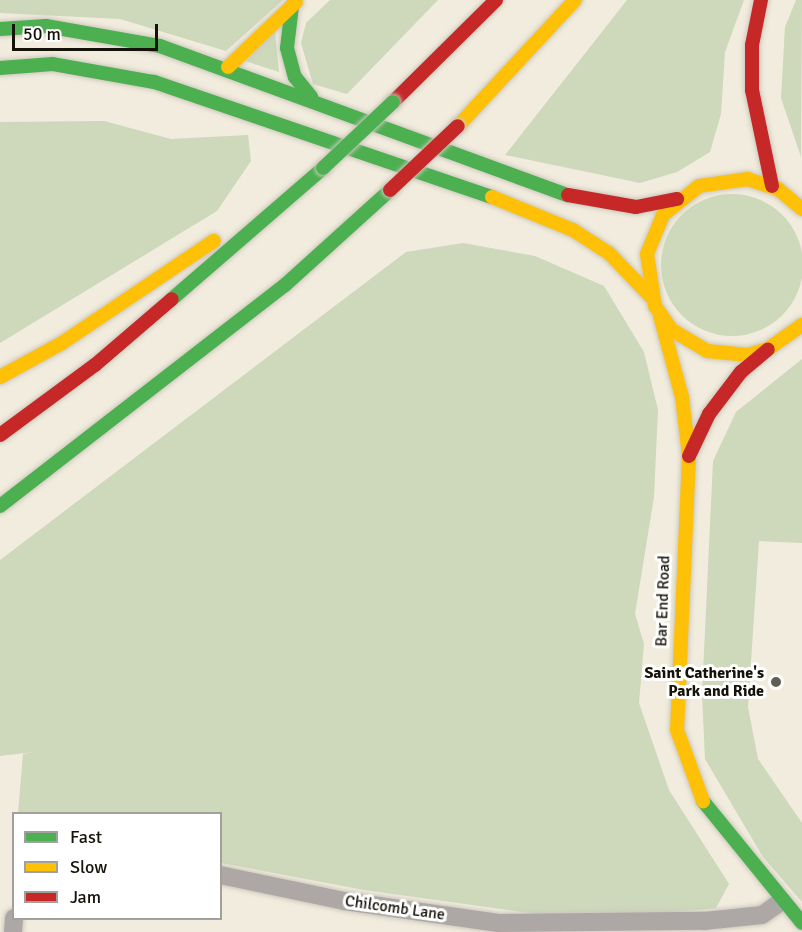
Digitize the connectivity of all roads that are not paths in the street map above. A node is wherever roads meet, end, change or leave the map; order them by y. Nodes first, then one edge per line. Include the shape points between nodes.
1 (496, 0) edge
2 (575, 0) edge
3 (761, 0) edge
4 (295, 3) edge
5 (0, 29) edge
6 (228, 67) junction
7 (0, 68) edge
8 (311, 97) junction
9 (322, 168) junction
10 (775, 188) junction
11 (802, 193) edge
12 (677, 199) junction
13 (802, 209) edge
14 (651, 297) junction
15 (660, 314) junction
16 (802, 325) edge
17 (768, 350) junction
18 (0, 377) edge
19 (0, 435) edge
20 (689, 456) junction
21 (0, 506) edge
22 (222, 875) edge
23 (782, 901) junction
24 (802, 923) edge

1 - 9 main road, bridge
2 - 21 main road, bridge via 458,126 285,285
3 - 10 main road via 752,45 752,90
4 - 6 main road
4 - 8 main road via 287,48 295,77
5 - 6 main road via 46,26 101,32
6 - 8 main road
7 - 14 main road via 52,64 154,82 485,194 573,230 610,254
8 - 12 main road via 559,193 636,207
9 - 18 main road via 62,343
9 - 19 main road via 104,358
10 - 11 street
10 - 12 main road via 723,179
10 - 13 main road
12 - 14 main road via 663,215 647,254
14 - 15 main road
15 - 17 main road via 688,343 707,351 748,355
15 - 20 main road, Bar End Road via 682,398
16 - 17 main road, Bar End Road
17 - 20 main road, Bar End Road via 741,372 709,414
20 - 23 main road, Bar End Road via 683,504 677,730 699,797
22 - 23 street, Chilcomb Lane via 344,901 498,923 704,921 762,915
23 - 24 main road, Bar End Road

